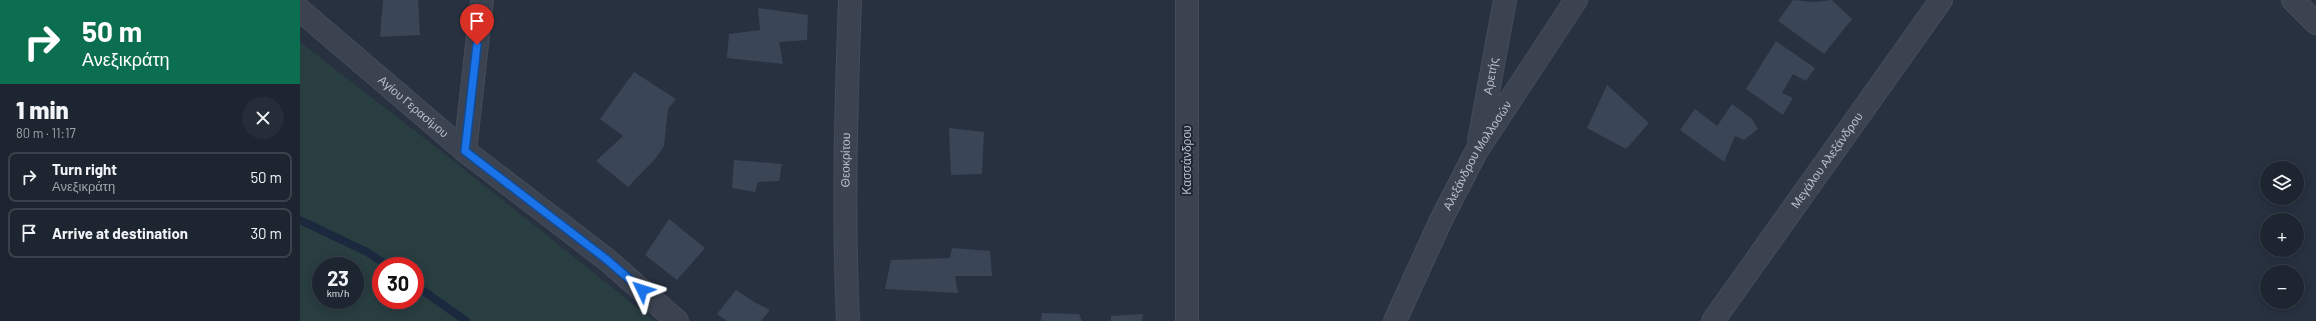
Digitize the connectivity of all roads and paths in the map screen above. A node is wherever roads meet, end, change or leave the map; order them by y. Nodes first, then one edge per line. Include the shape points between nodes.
1 (482, 0) edge
2 (850, 0) edge
3 (1187, 0) edge
4 (1505, 0) edge
5 (1576, 0) edge
6 (1941, 0) edge
7 (2293, 0) edge
8 (300, 10) edge
9 (2316, 23) edge
10 (465, 151) junction
11 (1476, 152) junction
12 (677, 321) edge
13 (848, 321) edge
14 (1187, 321) edge
15 (1395, 321) edge
16 (1713, 321) edge

1 - 10 street
2 - 13 street, Θεοκρίτου via 845,215
3 - 14 street, Κασσάνδρου
4 - 11 street, Αρετής
5 - 11 street, Αλεξάνδρου Μολλοσών
6 - 16 street, Μεγάλου Αλεξάνδρου
7 - 9 street
8 - 10 street, Αγίου Γερασίμου
10 - 12 street, Αγίου Γερασίμου via 606,259
11 - 15 street, Αλεξάνδρου Μολλοσών via 1441,220

